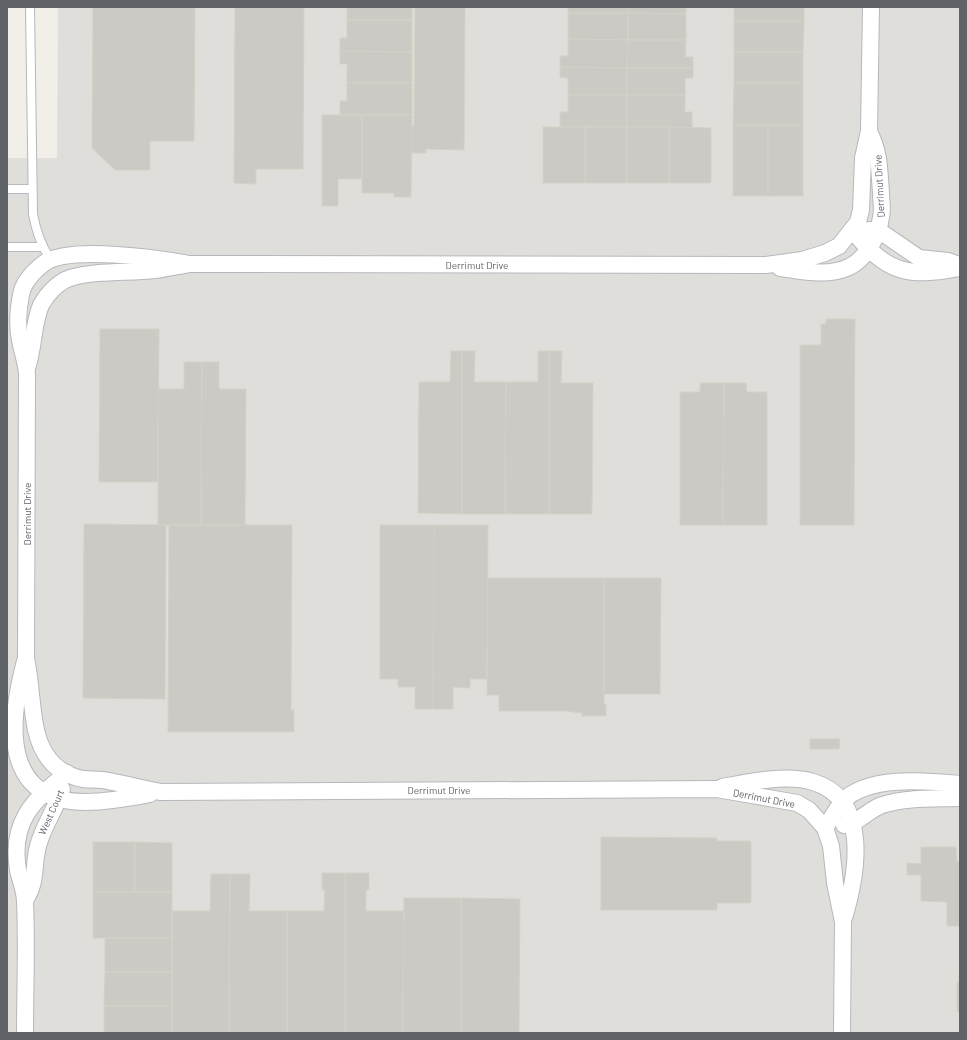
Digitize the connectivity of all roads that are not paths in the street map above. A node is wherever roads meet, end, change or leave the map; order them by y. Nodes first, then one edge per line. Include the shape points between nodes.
1 (30, 7) edge
2 (871, 7) edge
3 (869, 131) junction
4 (7, 189) edge
5 (32, 189) junction
6 (852, 230) junction
7 (878, 230) junction
8 (7, 247) edge
9 (868, 249) junction
10 (47, 253) junction
11 (188, 264) junction
12 (766, 265) junction
13 (960, 266) edge
14 (64, 281) junction
15 (27, 370) junction
16 (26, 658) junction
17 (67, 773) junction
18 (960, 784) edge
19 (717, 789) junction
20 (43, 792) junction
21 (161, 792) junction
22 (960, 798) edge
23 (59, 799) junction
24 (842, 802) junction
25 (853, 824) junction
26 (825, 828) junction
27 (25, 900) junction
28 (842, 922) junction
29 (25, 1033) edge
30 (842, 1033) edge

1 - 5 lane
2 - 3 street, Derrimut Drive
3 - 6 street, Derrimut Drive via 863,158 861,210 858,222
3 - 7 street, Derrimut Drive via 879,156 882,216
4 - 5 lane
5 - 10 lane via 33,214
6 - 7 street
6 - 9 street
6 - 12 street, Derrimut Drive via 839,246 825,253 802,260
7 - 9 street, Derrimut Drive
7 - 13 street via 919,258 948,261
8 - 10 lane
9 - 12 street, Derrimut Drive via 850,266 834,271 807,272
9 - 13 street via 894,267 909,272 920,273
10 - 11 street, Derrimut Drive via 156,258
10 - 14 street
10 - 15 street, Derrimut Drive via 26,281 21,293 18,323
11 - 12 street, Derrimut Drive
11 - 14 street, Derrimut Drive via 156,270 102,273
14 - 15 street, Derrimut Drive via 55,287 42,305
15 - 16 street, Derrimut Drive
16 - 17 street, Derrimut Drive via 36,729 44,755 52,764
16 - 20 street, Derrimut Drive via 16,702 15,739 25,773 32,784
17 - 20 street, West Court
17 - 21 street, Derrimut Drive via 82,779 106,780
17 - 23 street, West Court
18 - 24 street via 896,782 866,788
19 - 21 street, Derrimut Drive
19 - 24 street, Derrimut Drive via 744,782 796,779 814,782 831,790
19 - 26 street, Derrimut Drive via 797,803 809,810
20 - 23 street, Derrimut Drive
20 - 27 street, West Court via 26,813 18,837 18,868
21 - 23 street, Derrimut Drive via 111,800
22 - 25 street via 894,802 881,806
23 - 27 street, West Court via 40,836 34,882
24 - 25 street, Derrimut Drive
24 - 26 street
25 - 26 street
25 - 28 street, Derrimut Drive via 855,838 852,885
26 - 28 street, Derrimut Drive via 831,846
27 - 29 street, West Court
28 - 30 street, Derrimut Drive

